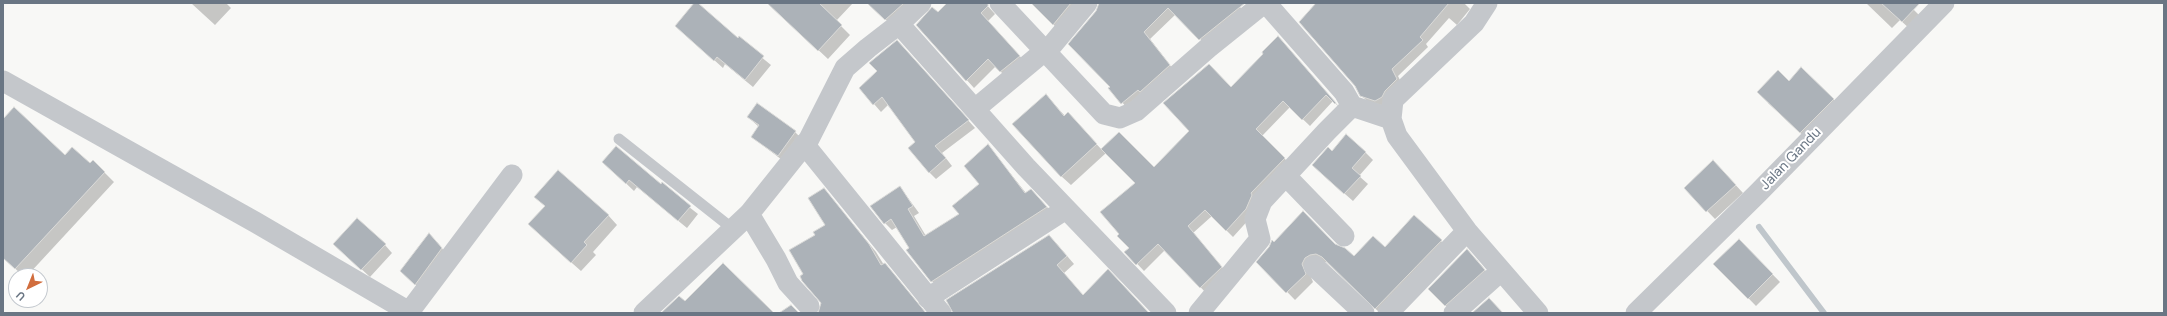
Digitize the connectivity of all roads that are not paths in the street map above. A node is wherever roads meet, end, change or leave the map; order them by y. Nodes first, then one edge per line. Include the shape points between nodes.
1 (921, 3) edge
2 (1000, 3) edge
3 (1087, 3) edge
4 (1265, 3) edge
5 (1487, 3) edge
6 (1944, 3) edge
7 (899, 24) junction
8 (1045, 50) junction
9 (3, 81) edge
10 (1352, 106) junction
11 (975, 109) junction
12 (1390, 119) junction
13 (619, 139) dead end
14 (804, 144) junction
15 (512, 175) dead end
16 (1285, 175) junction
17 (1066, 209) junction
18 (749, 214) junction
19 (733, 229) junction
20 (1467, 231) junction
21 (1344, 236) dead end
22 (1314, 266) dead end
23 (1501, 271) junction
24 (809, 306) dead end
25 (935, 306) edge
26 (410, 312) edge
27 (644, 313) edge
28 (1166, 313) edge
29 (1199, 313) edge
30 (1364, 313) edge
31 (1388, 313) edge
32 (1454, 313) edge
33 (1538, 313) edge
34 (1636, 313) edge

1 - 7 street
2 - 8 street
3 - 8 street
4 - 8 street via 1208,48 1136,111 1120,118 1104,114
4 - 10 street via 1344,92
5 - 12 street via 1474,22 1393,100
6 - 34 street, Jalan Gandu
7 - 11 street
7 - 14 street via 845,68 823,113
8 - 11 street
9 - 26 street
10 - 12 street
10 - 16 street
11 - 17 street
12 - 20 street via 1397,136
13 - 19 lane
14 - 18 street
14 - 25 street
15 - 26 street
16 - 21 street
16 - 29 street via 1262,201 1255,218 1260,239
17 - 25 street
17 - 28 street
18 - 19 street
18 - 24 street via 788,283
19 - 27 street
20 - 23 street
20 - 31 street
22 - 30 street
23 - 32 street
23 - 33 street

